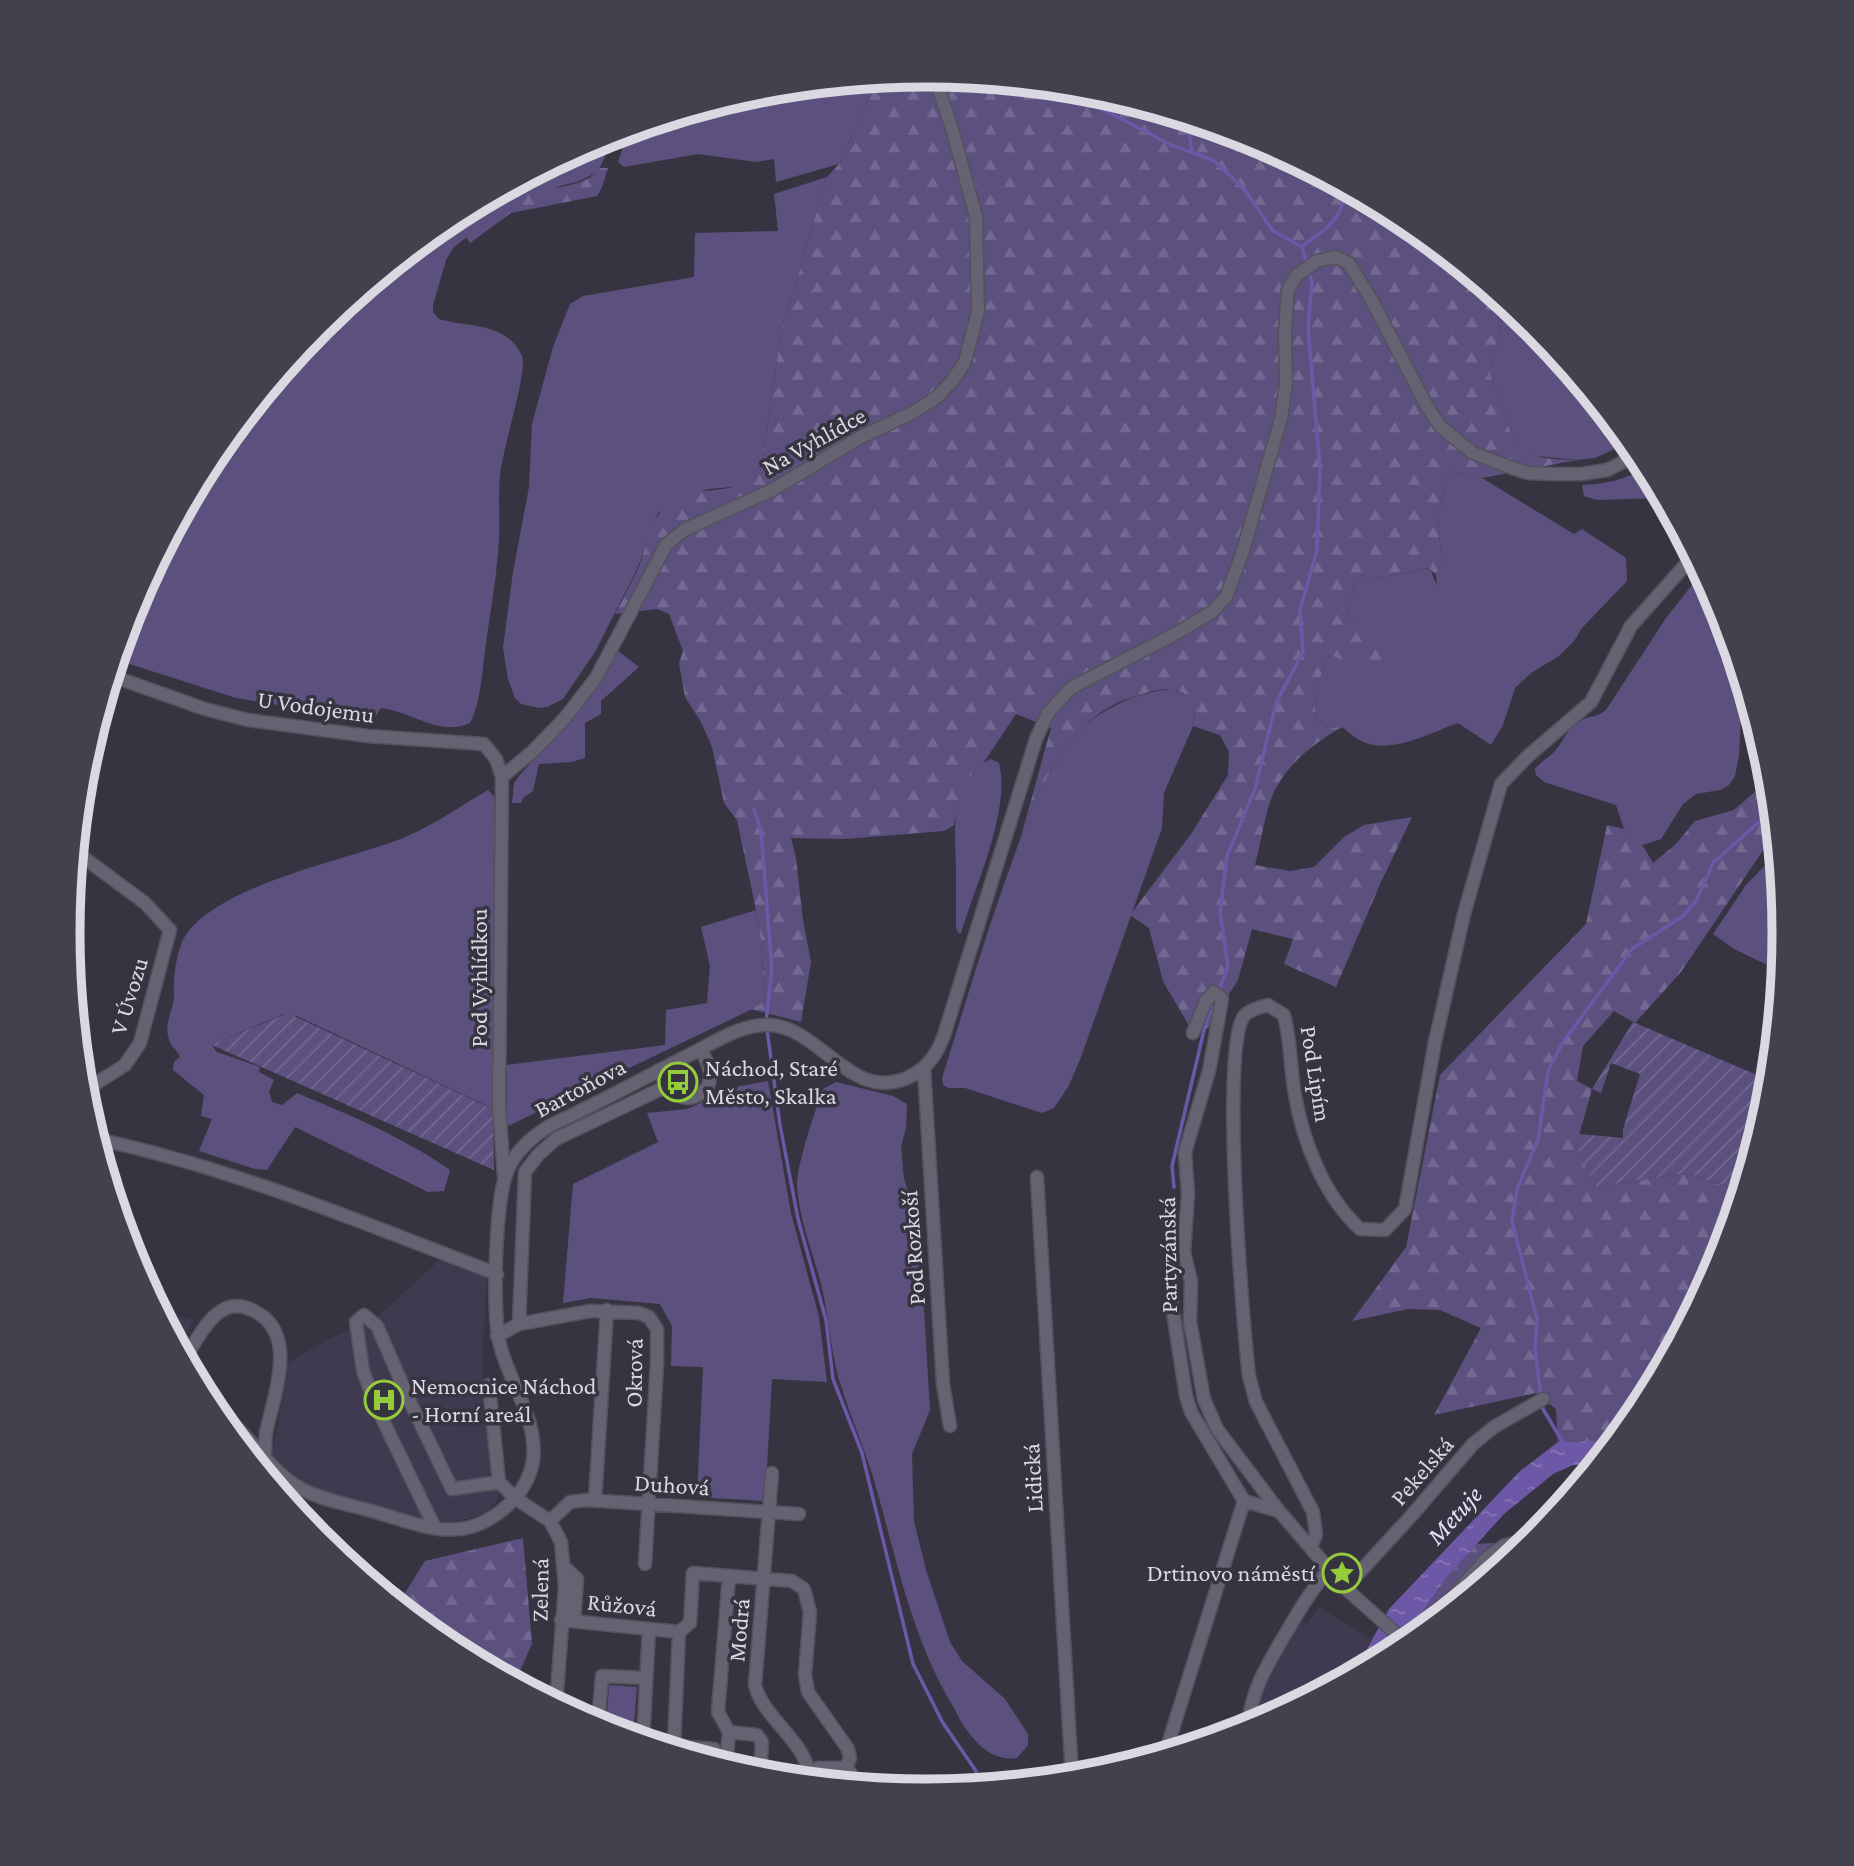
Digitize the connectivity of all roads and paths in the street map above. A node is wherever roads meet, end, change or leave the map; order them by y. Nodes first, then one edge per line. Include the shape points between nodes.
1 (938, 87) edge
2 (1628, 459) edge
3 (1688, 562) edge
4 (120, 679) edge
5 (502, 776) junction
6 (84, 858) edge
7 (1193, 1033) dead end
8 (701, 1049) junction
9 (924, 1068) junction
10 (659, 1070) junction
11 (95, 1084) edge
12 (661, 1089) junction
13 (107, 1141) edge
14 (1037, 1177) dead end
15 (504, 1179) junction
16 (497, 1274) junction
17 (1172, 1284) dead end
18 (607, 1310) junction
19 (519, 1324) junction
20 (498, 1336) junction
21 (191, 1350) edge
22 (489, 1385) dead end
23 (1543, 1399) dead end
24 (950, 1426) dead end
25 (265, 1460) joint
26 (772, 1474) dead end
27 (493, 1483) junction
28 (515, 1498) junction
29 (595, 1500) junction
30 (1244, 1501) junction
31 (648, 1504) junction
32 (1279, 1511) junction
33 (770, 1513) junction
34 (799, 1514) dead end
35 (550, 1521) junction
36 (435, 1528) junction
37 (1514, 1543) edge
38 (1311, 1547) junction
39 (645, 1564) dead end
40 (1329, 1570) junction
41 (729, 1576) junction
42 (765, 1579) junction
43 (1345, 1588) junction
44 (1456, 1593) edge
45 (567, 1621) junction
46 (649, 1629) junction
47 (679, 1632) junction
48 (1399, 1636) edge
49 (646, 1678) junction
50 (557, 1694) edge
51 (598, 1713) edge
52 (1250, 1715) edge
53 (643, 1731) edge
54 (729, 1732) junction
55 (674, 1741) edge
56 (1168, 1744) edge
57 (697, 1748) edge
58 (714, 1749) dead end
59 (727, 1755) edge
60 (761, 1763) edge
61 (1071, 1766) edge
62 (846, 1768) junction
63 (807, 1770) edge
64 (814, 1772) edge
65 (851, 1776) edge

1 - 5 street, Na Vyhlídce via 976,216 978,311 959,372 937,397 912,413 859,438 772,490 684,530 666,545 596,678 534,751
2 - 9 street via 1599,472 1551,474 1528,473 1473,453 1435,419 1349,263 1335,257 1310,264 1288,290 1281,419 1226,597 1183,629 1071,688 1048,713 944,1035
3 - 38 street, Pod Lipím via 1632,626 1591,702 1502,785 1464,914 1405,1209 1385,1230 1360,1229 1330,1192 1311,1150 1295,1095 1284,1014 1268,1005 1243,1017 1236,1042 1233,1149 1249,1376 1256,1402 1313,1512 1316,1534
4 - 5 street, U Vodojemu via 248,720 368,736 484,744
5 - 15 street, Pod Vyhlídkou via 499,1107
6 - 11 street, V Úvozu via 145,903 170,930 141,1043 125,1065
7 - 32 street, Partyzánská via 1214,992 1222,999 1209,1071 1185,1152 1189,1322 1204,1399 1217,1429
8 - 9 street, Bartoňova via 745,1029 774,1025 791,1029 870,1081 901,1080
8 - 10 street, Bartoňova
8 - 12 street via 710,1078 706,1091 685,1099
9 - 24 street, Pod Rozkoší via 943,1384
10 - 12 street
10 - 15 street, Bartoňova via 544,1129 519,1151
12 - 19 street via 556,1139 525,1172
13 - 16 street via 157,1152 286,1195
14 - 61 street, Lidická
15 - 16 street, Bartoňova
16 - 20 street, Bartoňova
17 - 30 street, Partyzánská via 1191,1412
18 - 19 street, Okrová
18 - 29 street
18 - 31 street, Okrová via 639,1312 657,1329
19 - 20 street, Okrová
20 - 28 street, Bartoňova via 532,1439 530,1473
21 - 25 street via 217,1312 239,1305 265,1319 279,1339 280,1382 266,1435
22 - 27 street
23 - 43 street, Pekelská via 1473,1444
25 - 36 street, Bartoňova via 306,1491
26 - 33 street, Modrá
27 - 28 street
27 - 36 street via 452,1489 377,1326 364,1315 356,1322 365,1378
28 - 35 street
28 - 36 street, Bartoňova via 472,1528
29 - 31 street, Duhová
29 - 35 street, Duhová via 570,1502
30 - 32 street
30 - 56 street
31 - 33 street, Duhová
31 - 39 street, Okrová
32 - 38 street
33 - 34 street, Duhová
33 - 42 street, Modrá
35 - 45 street, Zelená via 561,1542
37 - 44 street via 1488,1557
38 - 40 street
40 - 43 street
40 - 52 street via 1314,1586 1260,1676
41 - 42 street, Růžová
41 - 47 street, Růžová via 693,1573 690,1623
41 - 54 street via 718,1712
42 - 62 street, Růžová via 792,1581 804,1589 810,1612 808,1692 848,1749
42 - 63 street, Modrá via 755,1685 758,1700 801,1752
43 - 48 street
45 - 46 street, Růžová
45 - 50 street, Zelená
46 - 47 street, Růžová
46 - 49 street
47 - 55 street, Růžová
49 - 51 street via 602,1676
49 - 53 street
54 - 59 street
54 - 60 street via 757,1735 762,1742
57 - 58 street
62 - 64 street
62 - 65 street

